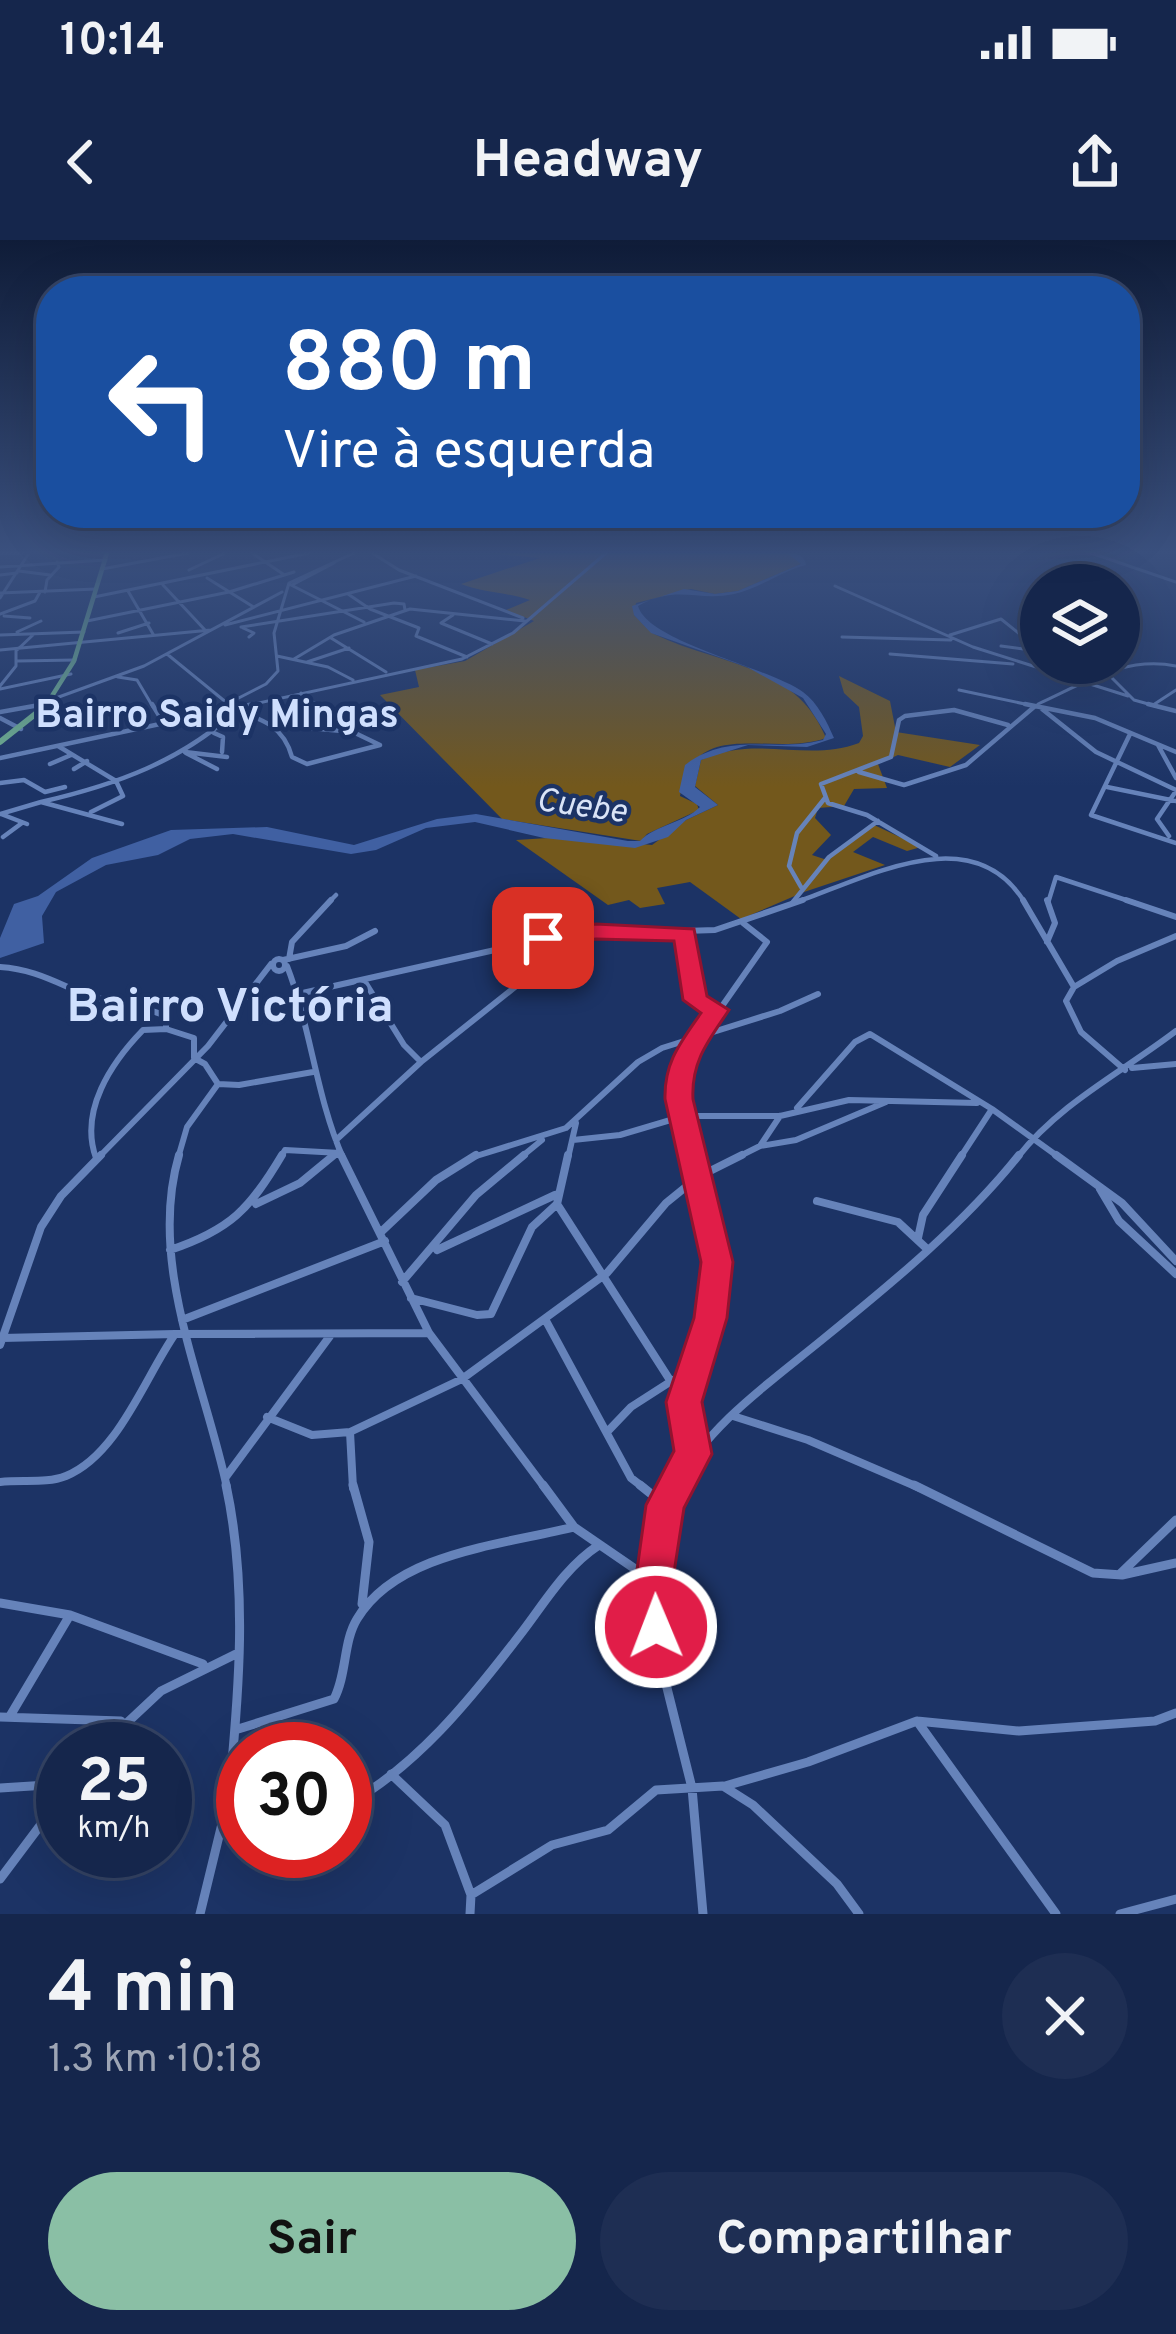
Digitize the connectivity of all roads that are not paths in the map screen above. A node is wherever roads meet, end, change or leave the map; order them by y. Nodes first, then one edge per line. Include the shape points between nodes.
1 (18, 631) edge
2 (84, 631) edge
3 (124, 631) edge
4 (186, 631) edge
5 (207, 631) edge
6 (251, 631) edge
7 (277, 631) edge
8 (347, 631) edge
9 (418, 631) edge
10 (461, 631) edge
11 (509, 631) edge
12 (936, 631) edge
13 (962, 631) edge
14 (14, 633) junction
15 (34, 634) junction
16 (152, 634) joint
17 (947, 636) junction
18 (0, 637) edge
19 (82, 637) junction
20 (106, 637) junction
21 (249, 637) dead end
22 (332, 637) junction
23 (842, 637) dead end
24 (955, 640) junction
25 (493, 644) junction
26 (349, 648) junction
27 (1020, 648) edge
28 (0, 650) edge
29 (16, 651) junction
30 (890, 653) dead end
31 (166, 654) junction
32 (278, 656) junction
33 (467, 656) junction
34 (0, 658) edge
35 (294, 659) junction
36 (17, 661) junction
37 (75, 661) junction
38 (1020, 662) edge
39 (305, 663) junction
40 (1020, 664) edge
41 (1140, 664) edge
42 (1020, 665) edge
43 (1176, 666) edge
44 (382, 670) junction
45 (71, 674) junction
46 (389, 674) junction
47 (376, 676) junction
48 (117, 677) junction
49 (345, 680) junction
50 (266, 684) junction
51 (1082, 684) joint
52 (1116, 684) edge
53 (0, 688) edge
54 (959, 690) dead end
55 (1176, 690) edge
56 (301, 693) junction
57 (1128, 696) junction
58 (278, 698) junction
59 (55, 700) junction
60 (227, 704) junction
61 (241, 705) junction
62 (1153, 705) junction
63 (1036, 706) junction
64 (1044, 706) junction
65 (220, 709) junction
66 (236, 711) junction
67 (1176, 711) edge
68 (0, 715) edge
69 (163, 722) junction
70 (276, 725) junction
71 (1008, 725) junction
72 (21, 729) junction
73 (353, 732) junction
74 (212, 734) junction
75 (1130, 734) junction
76 (0, 742) edge
77 (1157, 745) junction
78 (58, 746) junction
79 (184, 752) junction
80 (1176, 752) edge
81 (71, 755) junction
82 (0, 758) edge
83 (87, 761) junction
84 (1116, 763) junction
85 (50, 764) dead end
86 (74, 769) dead end
87 (217, 769) dead end
88 (856, 771) junction
89 (1176, 778) edge
90 (116, 781) junction
91 (0, 783) edge
92 (65, 787) dead end
93 (1107, 788) junction
94 (1176, 790) edge
95 (45, 792) junction
96 (825, 798) junction
97 (52, 800) junction
98 (1172, 800) edge
99 (41, 802) junction
100 (87, 813) junction
101 (1, 814) edge
102 (878, 821) junction
103 (122, 824) dead end
104 (3, 838) dead end
105 (1176, 842) edge
106 (939, 858) junction
107 (801, 889) junction
108 (336, 895) dead end
109 (791, 904) junction
110 (1176, 916) edge
111 (743, 923) junction
112 (375, 931) dead end
113 (686, 934) junction
114 (1176, 936) edge
115 (531, 941) junction
116 (1047, 942) junction
117 (282, 966) junction
118 (0, 967) edge
119 (364, 981) junction
120 (1074, 987) junction
121 (298, 994) junction
122 (818, 994) dead end
123 (716, 1010) junction
124 (166, 1029) junction
125 (706, 1029) junction
126 (1176, 1031) edge
127 (698, 1037) junction
128 (194, 1058) junction
129 (421, 1062) junction
130 (1176, 1064) edge
131 (1127, 1069) junction
132 (313, 1072) junction
133 (218, 1084) junction
134 (890, 1101) junction
135 (981, 1104) junction
136 (797, 1108) junction
137 (992, 1109) junction
138 (780, 1115) junction
139 (684, 1116) junction
140 (576, 1121) junction
141 (1034, 1138) junction
142 (543, 1139) junction
143 (573, 1140) junction
144 (336, 1141) junction
145 (760, 1146) junction
146 (339, 1153) junction
147 (96, 1158) junction
148 (698, 1177) junction
149 (1100, 1188) junction
150 (556, 1199) junction
151 (817, 1201) dead end
152 (252, 1205) junction
153 (383, 1236) junction
154 (921, 1242) junction
155 (170, 1250) junction
156 (433, 1251) junction
157 (1176, 1261) edge
158 (1176, 1274) edge
159 (602, 1277) junction
160 (402, 1282) junction
161 (411, 1298) junction
162 (544, 1318) junction
163 (182, 1320) junction
164 (429, 1333) junction
165 (180, 1334) junction
166 (330, 1336) junction
167 (1, 1342) edge
168 (462, 1379) junction
169 (673, 1380) junction
170 (684, 1402) junction
171 (733, 1416) junction
172 (267, 1417) junction
173 (609, 1430) junction
174 (350, 1432) junction
175 (693, 1454) junction
176 (224, 1479) junction
177 (0, 1481) edge
178 (665, 1505) junction
179 (1176, 1520) edge
180 (574, 1527) junction
181 (599, 1545) junction
182 (1176, 1563) edge
183 (640, 1574) junction
184 (655, 1574) junction
185 (1118, 1576) junction
186 (650, 1586) junction
187 (0, 1603) edge
188 (362, 1605) junction
189 (70, 1615) junction
190 (237, 1654) junction
191 (203, 1664) junction
192 (1176, 1713) edge
193 (5, 1716) edge
194 (121, 1721) joint
195 (917, 1721) junction
196 (235, 1722) edge
197 (261, 1722) edge
198 (391, 1774) junction
199 (36, 1786) edge
200 (723, 1786) junction
201 (372, 1787) edge
202 (0, 1788) edge
203 (692, 1788) junction
204 (36, 1831) edge
205 (216, 1848) edge
206 (0, 1879) edge
207 (471, 1895) junction
208 (1176, 1899) edge
209 (200, 1914) edge
210 (470, 1914) edge
211 (703, 1914) edge
212 (859, 1914) edge
213 (1055, 1914) edge
214 (1120, 1914) edge

1 - 14 street
2 - 19 main road
3 - 20 street
4 - 16 street
5 - 31 street
6 - 21 street
7 - 32 street
8 - 22 street
9 - 33 street
10 - 25 street
11 - 25 street
12 - 17 street
13 - 17 street
14 - 15 street
14 - 18 street
15 - 19 street
15 - 29 street
16 - 20 street
17 - 24 street
19 - 20 street
19 - 29 street
19 - 37 main road
22 - 26 street
22 - 35 street
23 - 24 street
24 - 40 street
25 - 33 street
26 - 39 street
26 - 44 street
27 - 38 street via 1000,646
28 - 29 street
29 - 34 street
29 - 36 street
30 - 42 street
31 - 48 street
31 - 60 street
32 - 35 street
32 - 50 street
33 - 46 street
35 - 39 street
36 - 37 street
36 - 53 street
37 - 45 main road
39 - 49 street via 337,670
41 - 43 street
44 - 46 street
44 - 47 street
45 - 53 street
45 - 59 main road
46 - 47 street
47 - 49 street
48 - 59 street
48 - 69 street via 137,680
49 - 56 street
50 - 58 street
50 - 60 street
51 - 57 street
51 - 64 street
52 - 57 street
54 - 63 street
55 - 62 street
56 - 58 street
56 - 73 street
57 - 62 street
58 - 61 street
59 - 68 street
59 - 72 main road
60 - 65 street
61 - 65 street
61 - 66 street
62 - 67 street
63 - 64 street
63 - 71 street
64 - 75 street
64 - 84 street
65 - 69 street
66 - 70 street
66 - 74 street
68 - 72 street
69 - 78 street
70 - 73 street
70 - 73 street via 292,757 310,764 380,745
71 - 88 street via 972,761 936,776 904,785
71 - 88 street via 954,710 905,716 892,756
72 - 76 main road
74 - 79 street
74 - 79 street via 222,735 224,754
75 - 77 street
75 - 84 street
77 - 80 street
77 - 89 street
78 - 81 street
78 - 82 street
79 - 87 street
79 - 90 street
81 - 83 street
81 - 85 street
83 - 86 street
83 - 90 street
84 - 93 street
84 - 94 street
88 - 96 street via 821,784
90 - 97 street
90 - 100 street via 123,797
91 - 95 street via 24,779
92 - 95 street
93 - 98 street
93 - 105 street via 1094,817
94 - 98 street
95 - 97 street
96 - 102 street
96 - 107 street via 794,845 789,865
97 - 99 street
98 - 105 street via 1157,821
99 - 100 street
99 - 101 street
100 - 103 street
101 - 104 street via 24,824
102 - 106 street
102 - 107 street
106 - 109 street
106 - 116 street via 981,863 1011,878
107 - 109 street
108 - 117 street via 292,942
109 - 111 street
110 - 116 street via 1056,877
111 - 113 street
111 - 123 street via 767,942
112 - 117 street
113 - 115 street via 596,932
113 - 123 street via 696,1000
114 - 120 street
115 - 119 street
115 - 129 street via 536,955 525,978
116 - 120 street
117 - 121 street
117 - 128 street via 262,974
118 - 124 street via 27,967 86,995 133,1002 166,1016
119 - 121 street
119 - 129 street
120 - 131 street via 1066,1001 1071,1021
121 - 132 street
122 - 125 street
123 - 125 street
124 - 128 street via 194,1038
124 - 147 street via 143,1030 110,1065 90,1125
125 - 127 street
126 - 131 street
127 - 139 street via 678,1077
127 - 140 street via 644,1058
128 - 133 street
128 - 147 street
129 - 144 street
130 - 131 street
131 - 141 street via 1078,1097
132 - 133 street
132 - 144 street
133 - 155 street via 191,1114
134 - 135 street
134 - 136 street
134 - 145 street via 796,1140
135 - 136 street via 867,1034
135 - 137 street
136 - 138 street
137 - 141 street
137 - 154 street via 923,1215
138 - 139 street
138 - 145 street
139 - 143 street
139 - 148 street
140 - 142 street
140 - 143 street
141 - 149 street
141 - 154 street via 986,1197
142 - 153 street via 504,1144 448,1170
142 - 156 street via 476,1195
143 - 150 street
144 - 146 street
145 - 148 street
146 - 152 street
146 - 152 street via 285,1150
146 - 153 street
147 - 167 street via 41,1228
148 - 159 street
148 - 170 street via 717,1262 710,1318
149 - 157 street
149 - 158 street via 1119,1221
150 - 156 street
150 - 159 street
150 - 161 street via 521,1241 491,1313
151 - 154 street via 898,1222
152 - 155 street via 209,1237
153 - 160 street
153 - 163 street via 346,1260
154 - 171 street
155 - 163 street
156 - 160 street
159 - 162 street
159 - 169 street
160 - 161 street
161 - 164 street
162 - 168 street
162 - 173 street
163 - 165 street
164 - 166 street
164 - 168 street
165 - 166 street
165 - 167 street
165 - 176 street via 205,1392
165 - 177 street via 81,1468 55,1479
166 - 172 street
168 - 174 street
168 - 180 street
169 - 170 street
169 - 173 street
170 - 175 street
171 - 175 street
171 - 185 street via 825,1443 1089,1572
172 - 174 street via 312,1436
172 - 176 street
173 - 178 street via 631,1478
174 - 188 street via 352,1491 369,1542
175 - 178 street
176 - 190 street
178 - 184 street
179 - 185 street
180 - 181 street
180 - 188 street via 413,1570
181 - 183 street
181 - 198 street via 563,1575 497,1663
182 - 185 street
183 - 184 street
183 - 186 street
184 - 186 street
186 - 203 street
187 - 189 street
188 - 197 street via 334,1699
189 - 191 street
189 - 193 street
190 - 191 street
190 - 196 street
191 - 194 street
192 - 195 street via 1018,1731
193 - 194 street
195 - 200 street
195 - 213 street
198 - 201 street
198 - 207 street via 448,1825
199 - 202 street
200 - 203 street
200 - 212 street via 820,1868
203 - 207 street via 656,1790 608,1830 559,1841
203 - 211 street
204 - 206 street
205 - 209 street
207 - 210 street
208 - 214 street

